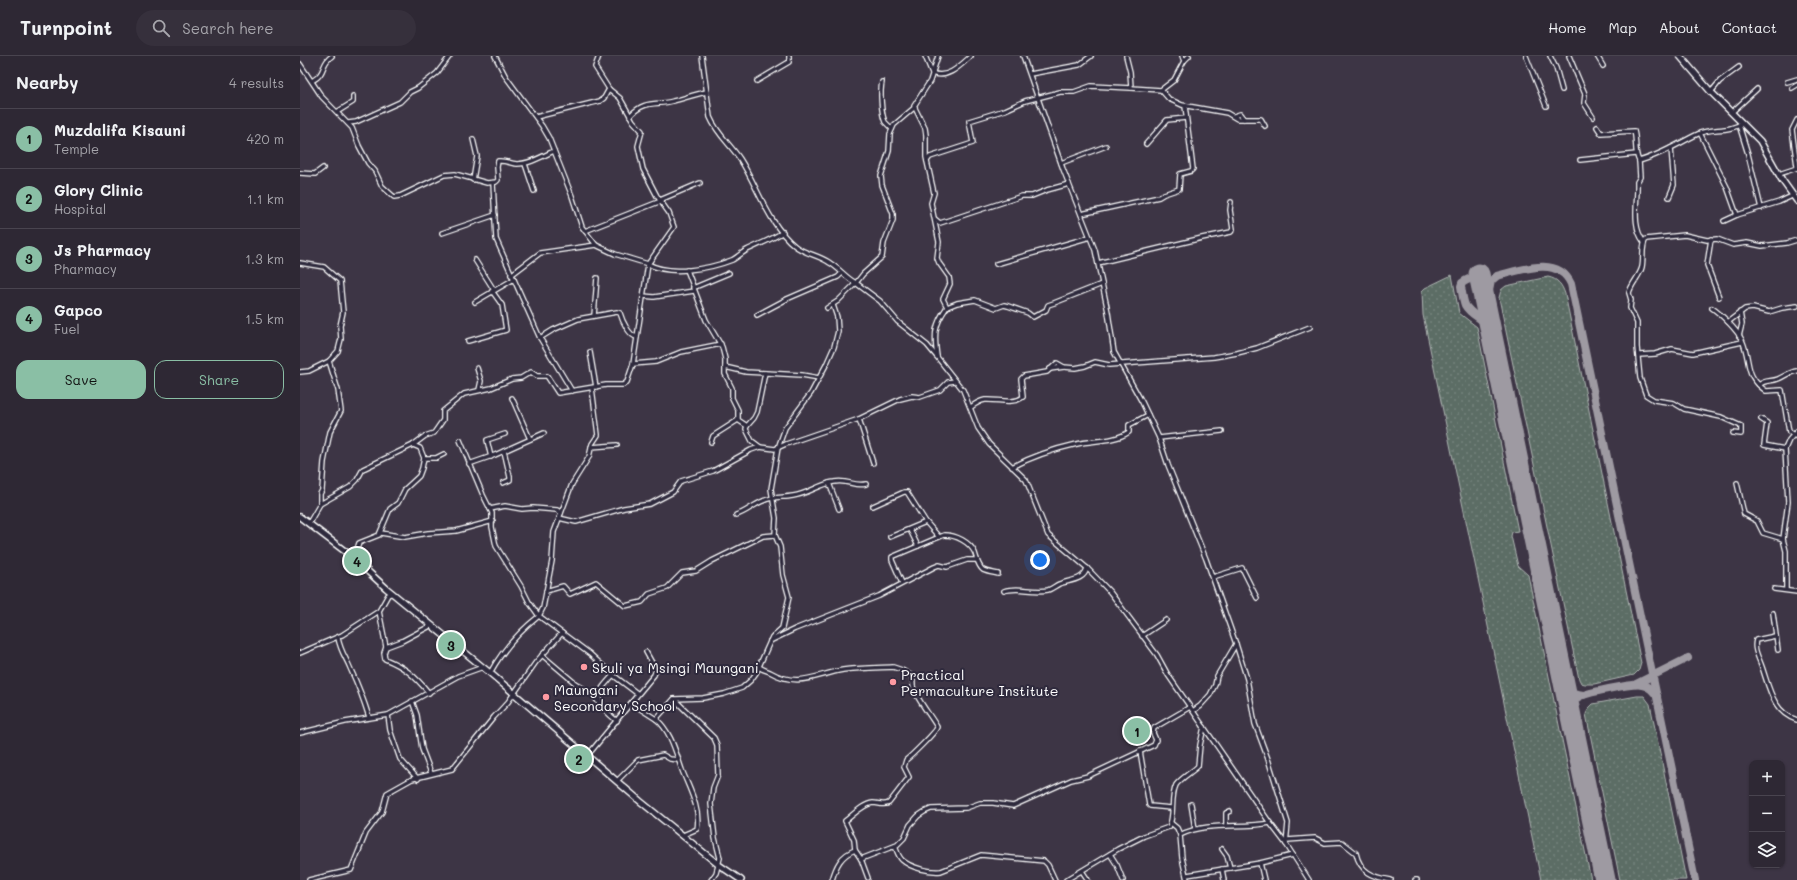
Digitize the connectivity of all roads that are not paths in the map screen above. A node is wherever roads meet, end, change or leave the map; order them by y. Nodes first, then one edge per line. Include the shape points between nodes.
1 (332, 56) edge
2 (450, 56) edge
3 (495, 56) edge
4 (599, 56) edge
5 (702, 56) edge
6 (789, 56) edge
7 (925, 56) edge
8 (938, 56) edge
9 (971, 56) edge
10 (1023, 56) edge
11 (1091, 56) edge
12 (1126, 56) edge
13 (1182, 56) edge
14 (1189, 56) edge
15 (1526, 56) edge
16 (1550, 56) edge
17 (1570, 56) edge
18 (1597, 56) edge
19 (1680, 56) edge
20 (1184, 61) junction
21 (300, 64) edge
22 (1603, 66) dead end
23 (1739, 67) dead end
24 (932, 72) junction
25 (1030, 74) junction
26 (1797, 79) edge
27 (312, 80) junction
28 (757, 81) dead end
29 (882, 82) dead end
30 (1787, 82) dead end
31 (1797, 85) edge
32 (1131, 88) junction
33 (1792, 88) dead end
34 (1757, 89) dead end
35 (609, 90) junction
36 (1161, 90) junction
37 (1562, 90) dead end
38 (707, 92) junction
39 (1711, 92) junction
40 (353, 96) dead end
41 (1038, 98) junction
42 (1186, 106) junction
43 (1546, 106) dead end
44 (915, 107) junction
45 (337, 112) junction
46 (1732, 112) junction
47 (630, 116) junction
48 (536, 117) junction
49 (1593, 117) dead end
50 (1186, 118) junction
51 (1797, 120) edge
52 (348, 123) junction
53 (1741, 124) junction
54 (1265, 126) dead end
55 (1597, 127) dead end
56 (892, 129) junction
57 (1700, 133) junction
58 (473, 139) dead end
59 (1146, 144) dead end
60 (1106, 146) dead end
61 (1671, 148) junction
62 (554, 151) junction
63 (1636, 154) junction
64 (1580, 160) dead end
65 (927, 161) junction
66 (1639, 161) junction
67 (1061, 163) junction
68 (525, 164) junction
69 (1797, 167) edge
70 (323, 168) dead end
71 (300, 174) edge
72 (1779, 174) junction
73 (473, 180) junction
74 (493, 183) junction
75 (700, 183) dead end
76 (1069, 184) junction
77 (534, 191) dead end
78 (1792, 196) junction
79 (1669, 197) dead end
80 (660, 200) junction
81 (1797, 201) edge
82 (1231, 202) dead end
83 (1761, 208) junction
84 (495, 214) junction
85 (1081, 214) junction
86 (1736, 215) junction
87 (935, 219) junction
88 (1724, 221) dead end
89 (585, 231) junction
90 (783, 232) junction
91 (442, 233) dead end
92 (1090, 237) junction
93 (1711, 239) junction
94 (1797, 240) edge
95 (1644, 242) junction
96 (596, 245) junction
97 (475, 260) dead end
98 (300, 263) edge
99 (1098, 263) junction
100 (648, 264) junction
101 (996, 264) dead end
102 (687, 270) junction
103 (729, 273) dead end
104 (842, 273) junction
105 (511, 275) junction
106 (596, 278) dead end
107 (514, 279) junction
108 (856, 284) junction
109 (1102, 284) junction
110 (693, 290) junction
111 (493, 291) junction
112 (643, 296) junction
113 (1719, 297) dead end
114 (475, 302) dead end
115 (832, 305) junction
116 (1797, 306) edge
117 (947, 307) junction
118 (827, 308) dead end
119 (1712, 308) dead end
120 (1740, 312) junction
121 (757, 315) dead end
122 (594, 316) junction
123 (1728, 322) junction
124 (1310, 327) dead end
125 (1739, 336) junction
126 (637, 337) junction
127 (540, 338) junction
128 (468, 341) dead end
129 (1742, 342) junction
130 (720, 344) junction
131 (590, 352) dead end
132 (1639, 355) junction
133 (937, 357) junction
134 (330, 361) junction
135 (633, 364) junction
136 (1120, 364) junction
137 (725, 367) junction
138 (1064, 367) junction
139 (477, 368) dead end
140 (1050, 370) junction
141 (1797, 371) edge
142 (300, 372) edge
143 (765, 373) junction
144 (819, 378) junction
145 (955, 381) junction
146 (1759, 385) junction
147 (594, 387) junction
148 (479, 390) junction
149 (572, 391) junction
150 (512, 398) dead end
151 (971, 407) junction
152 (1148, 415) junction
153 (860, 419) junction
154 (1761, 419) dead end
155 (738, 420) junction
156 (747, 426) junction
157 (1222, 431) dead end
158 (1797, 431) edge
159 (1733, 433) dead end
160 (505, 434) dead end
161 (544, 434) dead end
162 (1795, 436) edge
163 (1159, 438) junction
164 (530, 439) junction
165 (460, 440) dead end
166 (711, 442) dead end
167 (412, 445) junction
168 (617, 445) dead end
169 (592, 447) junction
170 (760, 447) junction
171 (778, 448) junction
172 (1785, 449) junction
173 (504, 451) junction
174 (444, 454) dead end
175 (491, 457) junction
176 (424, 458) junction
177 (873, 463) dead end
178 (469, 464) junction
179 (1012, 467) junction
180 (503, 483) dead end
181 (829, 483) junction
182 (1737, 483) dead end
183 (866, 484) dead end
184 (773, 497) junction
185 (320, 504) junction
186 (873, 506) dead end
187 (490, 509) junction
188 (840, 509) dead end
189 (561, 513) junction
190 (736, 515) dead end
191 (300, 517) edge
192 (559, 518) junction
193 (493, 521) junction
194 (926, 522) junction
195 (309, 523) junction
196 (910, 530) junction
197 (381, 533) junction
198 (775, 535) junction
199 (890, 537) dead end
200 (939, 537) junction
201 (1783, 539) junction
202 (918, 546) junction
203 (352, 557) junction
204 (977, 560) junction
205 (1087, 568) junction
206 (998, 574) dead end
207 (1213, 577) junction
208 (902, 583) junction
209 (1774, 589) dead end
210 (1786, 590) junction
211 (546, 591) junction
212 (1004, 591) dead end
213 (1797, 592) edge
214 (393, 593) junction
215 (1257, 598) dead end
216 (379, 611) junction
217 (1773, 613) dead end
218 (539, 616) junction
219 (1166, 620) dead end
220 (432, 626) junction
221 (562, 633) junction
222 (1142, 636) junction
223 (1775, 636) junction
224 (338, 638) junction
225 (770, 641) junction
226 (1236, 644) junction
227 (386, 647) junction
228 (1778, 650) dead end
229 (646, 652) dead end
230 (300, 653) edge
231 (542, 655) junction
232 (760, 667) junction
233 (483, 668) junction
234 (490, 673) junction
235 (613, 675) junction
236 (429, 693) junction
237 (514, 694) junction
238 (638, 694) junction
239 (674, 698) junction
240 (412, 702) junction
241 (631, 703) junction
242 (600, 704) junction
243 (1192, 709) junction
244 (388, 715) junction
245 (369, 717) junction
246 (656, 719) junction
247 (1797, 720) edge
248 (617, 721) junction
249 (1204, 727) junction
250 (300, 733) edge
251 (1140, 751) junction
252 (588, 755) junction
253 (679, 760) junction
254 (431, 773) junction
255 (418, 779) junction
256 (617, 781) junction
257 (1191, 804) dead end
258 (1171, 808) junction
259 (1230, 812) dead end
260 (1171, 823) junction
261 (1270, 823) junction
262 (1226, 826) junction
263 (1195, 829) junction
264 (683, 835) junction
265 (1180, 835) junction
266 (1286, 842) junction
267 (895, 846) junction
268 (1222, 849) dead end
269 (855, 850) junction
270 (1110, 854) junction
271 (1293, 855) junction
272 (861, 859) junction
273 (1260, 863) junction
274 (719, 865) junction
275 (1230, 868) junction
276 (1222, 869) junction
277 (1082, 871) junction
278 (1187, 875) junction
279 (868, 878) dead end
280 (309, 880) edge
281 (711, 880) edge
282 (741, 880) edge
283 (832, 880) edge
284 (1055, 880) edge
285 (1066, 880) edge
286 (1088, 880) edge
287 (1124, 880) edge
288 (1188, 880) edge
289 (1224, 880) edge
290 (1264, 880) edge
291 (1309, 880) edge
292 (1392, 880) edge

1 - 27 street via 325,63 320,75
2 - 52 street via 437,74 400,102 356,122
3 - 48 street via 515,90
4 - 35 street via 595,68
5 - 38 street
6 - 28 street via 789,62
7 - 24 street
8 - 24 street
9 - 24 street via 951,72 938,75
10 - 25 street
11 - 25 street via 1079,65
12 - 32 street
13 - 20 street
14 - 20 street
15 - 43 street
16 - 37 street
17 - 49 street via 1585,94 1584,103
18 - 22 street
19 - 39 main road
20 - 36 street via 1174,80
21 - 27 street
23 - 39 street
24 - 44 street via 930,81
25 - 41 street
26 - 30 street
27 - 45 street via 322,97
29 - 56 street via 880,91 883,113 885,122
31 - 33 street
32 - 36 street
32 - 41 street via 1091,86
34 - 46 street
35 - 47 street via 620,98
35 - 48 street via 600,101
36 - 42 street via 1169,99
38 - 47 street via 669,102 649,104 637,109
38 - 90 street via 710,117 714,126 739,157 756,190
39 - 46 main road
40 - 45 street via 353,102
41 - 65 street via 969,121 973,142 930,157
41 - 67 street
42 - 50 street
42 - 54 street via 1234,116 1240,114 1244,119 1261,119
44 - 56 street
44 - 65 street via 925,128
45 - 52 street
46 - 53 main road
47 - 80 street via 642,131 639,153
48 - 62 street
50 - 59 street via 1167,120
50 - 85 street via 1192,169 1180,174 1178,190 1159,197
51 - 69 street via 1792,130
52 - 73 street via 382,186 394,197 444,175 455,174
53 - 57 street via 1726,130
53 - 72 main road via 1762,144
53 - 83 street
55 - 63 street via 1601,133 1634,131
56 - 108 street via 889,151 881,173 893,220 884,243 882,257
57 - 61 street
57 - 86 street via 1727,187
58 - 73 street via 477,156
60 - 67 street
61 - 66 street
61 - 79 street via 1674,185
62 - 68 street
62 - 89 street
63 - 64 street
63 - 66 street
65 - 87 street via 934,193 931,203
66 - 95 street via 1636,221 1639,236
67 - 76 street
68 - 74 street via 498,161 498,180
68 - 77 street
69 - 72 street
70 - 71 street via 315,174
72 - 78 main road
73 - 74 street
74 - 84 street
75 - 80 street
76 - 85 street
76 - 87 street via 1046,190 1041,194 1022,196 940,223
78 - 81 main road
78 - 83 street
80 - 89 street
80 - 100 street via 669,213 674,227
82 - 99 street via 1231,232
83 - 86 street
84 - 91 street
84 - 105 street via 496,239
85 - 92 street
86 - 88 street
87 - 117 street via 939,242 937,258 949,277 950,284 943,299
89 - 96 street
90 - 102 street via 746,250 734,259
90 - 104 street via 800,249 830,262
92 - 99 street
92 - 101 street
93 - 94 street via 1733,245 1747,243 1762,246
93 - 95 street via 1685,235 1646,238
93 - 113 street via 1707,266
95 - 132 street via 1641,268 1629,293 1631,311 1637,323
96 - 100 street
96 - 105 street via 540,253
97 - 111 street
98 - 134 street via 324,267 340,281 343,312 341,339 338,351
99 - 109 street
100 - 102 street via 656,268
100 - 112 street
102 - 110 street
103 - 110 street
104 - 108 street
104 - 121 street
105 - 107 street
106 - 122 street
107 - 111 street
107 - 127 street
108 - 115 street
108 - 133 street via 880,301 898,322 927,345
109 - 117 street via 1048,305 1046,310 1033,317 1008,306 996,308 975,300
109 - 136 street via 1114,352
110 - 112 street via 662,297
110 - 130 street
111 - 114 street
111 - 128 street via 502,305 506,330
112 - 126 street
115 - 118 street
115 - 144 street via 837,317 838,331 834,347
116 - 120 street via 1769,312 1748,308
117 - 133 street via 937,321 934,341
119 - 123 street
120 - 123 street
120 - 125 street via 1742,324
122 - 126 street via 619,312 633,336
122 - 127 street via 574,320
123 - 125 street
124 - 136 street via 1237,354
125 - 129 street
126 - 135 street
127 - 149 street
129 - 132 street via 1693,353 1672,349
129 - 146 street via 1750,375
130 - 135 street via 681,352 656,362
130 - 137 street
131 - 147 street
132 - 159 street via 1640,378 1646,395 1654,400 1674,403 1684,409 1721,417 1741,426 1741,434
133 - 145 street
134 - 142 street via 309,371
134 - 185 street via 341,411 330,432 326,449
135 - 147 street via 627,382 623,385
136 - 138 street via 1095,362 1085,366
136 - 152 street
137 - 143 street via 737,371
137 - 155 street via 732,398 738,410
138 - 140 street
138 - 140 street via 1057,363
139 - 148 street via 481,381
140 - 151 street via 1020,379 1023,397 1020,400 983,400
141 - 146 street via 1784,374 1777,379 1763,381
143 - 144 street
143 - 156 street via 757,412
144 - 171 street via 807,400 785,428
145 - 151 street via 963,390
145 - 153 street via 948,382 940,390 920,397 900,399
146 - 162 street via 1766,391 1782,390 1789,432
147 - 149 street
147 - 169 street via 598,435
148 - 149 street via 521,378 531,372 537,376 547,376 558,393
148 - 167 street via 464,394 449,404 443,411 443,420 434,433
150 - 164 street
151 - 179 street via 978,428 989,444
152 - 163 street
152 - 179 street via 1129,425 1129,432 1125,434 1045,453
153 - 171 street
153 - 177 street
154 - 172 street via 1767,422 1764,445
155 - 156 street
155 - 166 street via 713,436
156 - 170 street via 752,441
157 - 163 street
158 - 162 street
160 - 175 street via 487,440
161 - 164 street
162 - 172 street
163 - 207 street
164 - 173 street
165 - 178 street
167 - 176 street via 420,448
167 - 185 street via 363,469 350,488
168 - 169 street
169 - 189 street via 572,484
170 - 171 street via 771,450
170 - 192 street via 713,471 681,481 672,492 650,504 624,508 576,522
171 - 184 street via 772,474
172 - 201 street via 1788,502
173 - 175 street
173 - 180 street via 510,480
174 - 176 street via 436,458
175 - 178 street
176 - 197 street via 418,476 390,509
178 - 187 street
179 - 205 street via 1026,480 1048,535
181 - 183 street via 846,481 856,486
181 - 184 street via 793,496
181 - 188 street
182 - 201 street via 1744,514 1757,521 1764,533
184 - 190 street via 754,504
184 - 198 street
185 - 195 street
186 - 194 street via 907,492
187 - 189 street via 505,506 557,510
187 - 193 street
189 - 192 street
191 - 195 main road
192 - 211 street via 552,540 554,552
193 - 197 street via 456,531 405,537
193 - 218 street via 496,546
194 - 196 street
194 - 200 street
195 - 203 main road
196 - 199 street
196 - 202 street
197 - 203 street via 359,543
198 - 211 street via 763,536 696,571 682,573 668,588 649,594 645,600 629,606 625,606 596,582 570,594 563,586
198 - 225 street via 780,547 783,575 789,597 782,628
200 - 202 street
200 - 204 street via 953,535 959,538 974,551
201 - 210 street via 1786,551
202 - 208 street via 892,557
203 - 214 main road
204 - 206 street via 984,570
204 - 208 street via 967,560 947,567 939,565
205 - 212 street via 1083,575 1048,590
205 - 222 street via 1110,592
207 - 215 street via 1242,568
207 - 226 street
208 - 225 street via 879,596
209 - 210 street
210 - 213 street
211 - 218 street via 544,608
214 - 216 street via 388,595
214 - 220 main road
216 - 224 street
216 - 227 street
217 - 223 street
218 - 221 street
218 - 234 street via 510,644
219 - 222 street
220 - 227 street
220 - 233 main road
221 - 231 street
221 - 235 street
222 - 243 street
223 - 228 street
223 - 247 street via 1756,640 1755,649 1771,697 1784,712
224 - 230 street
224 - 245 street
225 - 232 street
226 - 243 street via 1217,676 1210,695 1200,706
226 - 266 street via 1247,679 1254,724 1286,814
227 - 236 street via 385,659 399,664
229 - 238 street via 656,670
231 - 237 street
231 - 242 street via 592,694
232 - 239 street via 742,688 703,698
232 - 269 street via 774,675 797,680 818,678 844,670 893,667 912,676 913,687 938,729 906,760 904,767 909,777 889,803 885,806 871,803 845,821 854,840
233 - 234 main road
233 - 236 street via 458,676
234 - 237 main road
235 - 238 street
235 - 242 street via 602,688
236 - 240 street
237 - 252 main road
237 - 254 street via 452,768
238 - 241 street
239 - 246 street
239 - 274 street via 714,738 717,745 718,775 712,788 711,804
240 - 244 street
240 - 254 street via 417,715 422,749
241 - 246 street
241 - 248 street
242 - 248 street via 602,709
243 - 249 street
243 - 251 street via 1154,728 1152,733 1156,740 1155,744
244 - 245 street
244 - 255 street via 390,730 400,759
245 - 250 street
246 - 253 street via 670,738
248 - 252 street
249 - 258 street via 1198,766 1176,786
249 - 261 street
251 - 258 street via 1149,805
251 - 267 street via 1088,776 1066,782 1013,806 980,803 966,808 924,812
252 - 256 main road
253 - 256 street via 663,755 638,760
253 - 264 street via 694,798 698,823 697,829
254 - 255 street
255 - 280 street via 404,783 387,793 382,812 366,833 351,870
256 - 264 main road
257 - 263 street
258 - 260 street
259 - 262 street via 1226,814
260 - 265 street
260 - 270 street via 1165,829 1144,836
261 - 262 street
261 - 266 street
262 - 263 street
263 - 265 street
264 - 274 main road
265 - 278 street
266 - 271 street
266 - 292 street via 1315,838 1325,843 1342,842 1356,852 1362,868 1377,877
267 - 272 street
267 - 284 street via 902,860 918,868 934,871 981,855 1044,862
268 - 275 street
269 - 272 street
269 - 283 street via 838,862
270 - 277 street
270 - 287 street
271 - 273 street
271 - 291 street
272 - 279 street
273 - 275 street
273 - 290 street
274 - 281 street
274 - 282 main road
275 - 276 street
276 - 278 street
276 - 289 street
277 - 285 street
277 - 286 street
278 - 288 street

